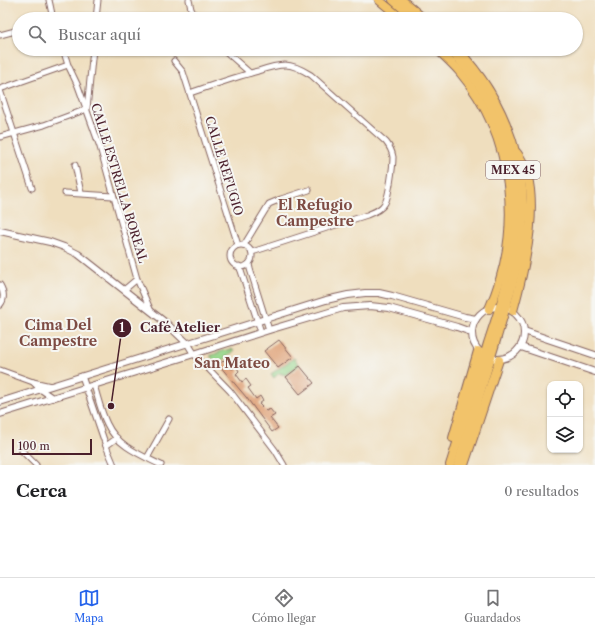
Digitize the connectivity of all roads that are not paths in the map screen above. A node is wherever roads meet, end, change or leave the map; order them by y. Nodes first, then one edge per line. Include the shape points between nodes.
1 (49, 0) edge
2 (98, 0) edge
3 (189, 0) edge
4 (379, 0) edge
5 (393, 0) edge
6 (402, 0) edge
7 (52, 12) edge
8 (97, 12) edge
9 (192, 12) edge
10 (394, 12) edge
11 (407, 12) edge
12 (416, 12) edge
13 (12, 32) edge
14 (0, 35) edge
15 (65, 56) edge
16 (92, 56) edge
17 (231, 56) edge
18 (444, 56) edge
19 (456, 56) edge
20 (463, 56) edge
21 (174, 61) dead end
22 (68, 65) junction
23 (250, 73) junction
24 (0, 90) edge
25 (190, 93) junction
26 (87, 109) junction
27 (14, 133) junction
28 (0, 137) edge
29 (514, 149) junction
30 (75, 165) dead end
31 (513, 172) junction
32 (528, 174) junction
33 (32, 188) dead end
34 (309, 190) dead end
35 (65, 193) dead end
36 (81, 193) junction
37 (113, 196) junction
38 (0, 231) edge
39 (238, 245) junction
40 (244, 245) junction
41 (252, 252) junction
42 (249, 264) junction
43 (239, 266) junction
44 (137, 279) junction
45 (0, 286) edge
46 (124, 290) junction
47 (0, 305) edge
48 (489, 309) junction
49 (506, 309) junction
50 (150, 310) junction
51 (266, 319) junction
52 (476, 319) junction
53 (258, 322) junction
54 (269, 330) junction
55 (524, 331) junction
56 (261, 332) junction
57 (471, 332) junction
58 (188, 344) junction
59 (521, 346) junction
60 (194, 354) junction
61 (595, 355) edge
62 (488, 356) junction
63 (0, 370) edge
64 (595, 372) edge
65 (82, 376) junction
66 (33, 382) junction
67 (94, 385) junction
68 (51, 386) junction
69 (86, 387) junction
70 (40, 389) junction
71 (53, 398) junction
72 (0, 402) edge
73 (0, 414) edge
74 (169, 419) dead end
75 (117, 438) junction
76 (106, 446) junction
77 (22, 452) dead end
78 (147, 458) junction
79 (155, 464) edge
80 (36, 465) edge
81 (114, 465) edge
82 (161, 465) edge
83 (284, 465) edge
84 (447, 465) edge
85 (450, 465) edge
86 (458, 465) edge
87 (464, 465) edge

1 - 7 street
2 - 8 street
3 - 9 street
4 - 10 main road
5 - 11 main road
6 - 12 main road
13 - 14 street
15 - 22 street, CALLE ESTRELLA BOREAL
16 - 26 street
17 - 23 street
18 - 31 main road via 459,71 483,107
19 - 31 main road, MEX 45 via 472,75 490,104 502,132
20 - 29 main road, MEX 45 via 492,95 507,126
21 - 25 street, CALLE REFUGIO via 183,72
22 - 24 street
22 - 26 street, CALLE ESTRELLA BOREAL
23 - 25 street
23 - 41 street via 277,65 293,66 303,70 386,142 393,156 386,202 382,207 367,215
24 - 27 street
25 - 39 street, CALLE REFUGIO
26 - 27 street
26 - 37 street, CALLE ESTRELLA BOREAL
27 - 28 street
27 - 33 street
29 - 31 main road, MEX 45
29 - 32 main road
30 - 36 street
31 - 32 main road via 524,171
31 - 48 main road via 509,191 508,242 499,283
31 - 49 main road, MEX 45 via 517,211 515,241 508,273
32 - 49 main road via 531,200 530,231 525,264
34 - 40 street via 269,204
35 - 36 street
36 - 37 street
37 - 44 street, CALLE ESTRELLA BOREAL
38 - 46 street via 64,246
39 - 40 street
39 - 43 street via 230,254 232,262
40 - 41 street
41 - 42 street
42 - 43 street
42 - 51 street
43 - 53 street
44 - 46 street, CALLE ESTRELLA BOREAL
44 - 50 street, CALLE ESTRELLA BOREAL
45 - 47 street via 4,298
46 - 50 street
48 - 49 street
48 - 52 street
49 - 55 street via 521,320
49 - 62 main road, MEX 45
50 - 58 street
51 - 52 street via 326,300 348,295 379,293
51 - 53 street
51 - 54 street
52 - 57 street
53 - 56 street
53 - 58 street
54 - 56 street
54 - 57 street via 343,308 379,306
55 - 59 street
55 - 61 street
56 - 60 street
57 - 62 street via 472,340
58 - 60 street
58 - 65 street
59 - 62 street via 511,356 503,359
59 - 64 street
60 - 67 street
60 - 83 street via 230,391
62 - 84 main road via 449,452
62 - 85 main road, MEX 45
62 - 86 main road, MEX 45
62 - 87 main road
63 - 66 street
65 - 68 street
65 - 69 street
66 - 68 street
66 - 70 street
67 - 69 street
67 - 75 street via 106,424
68 - 70 street
69 - 71 street
69 - 76 street
70 - 71 street
70 - 72 street
71 - 73 street
74 - 78 street
75 - 76 street
75 - 78 street
76 - 81 street
77 - 80 street
78 - 79 street
79 - 82 street

